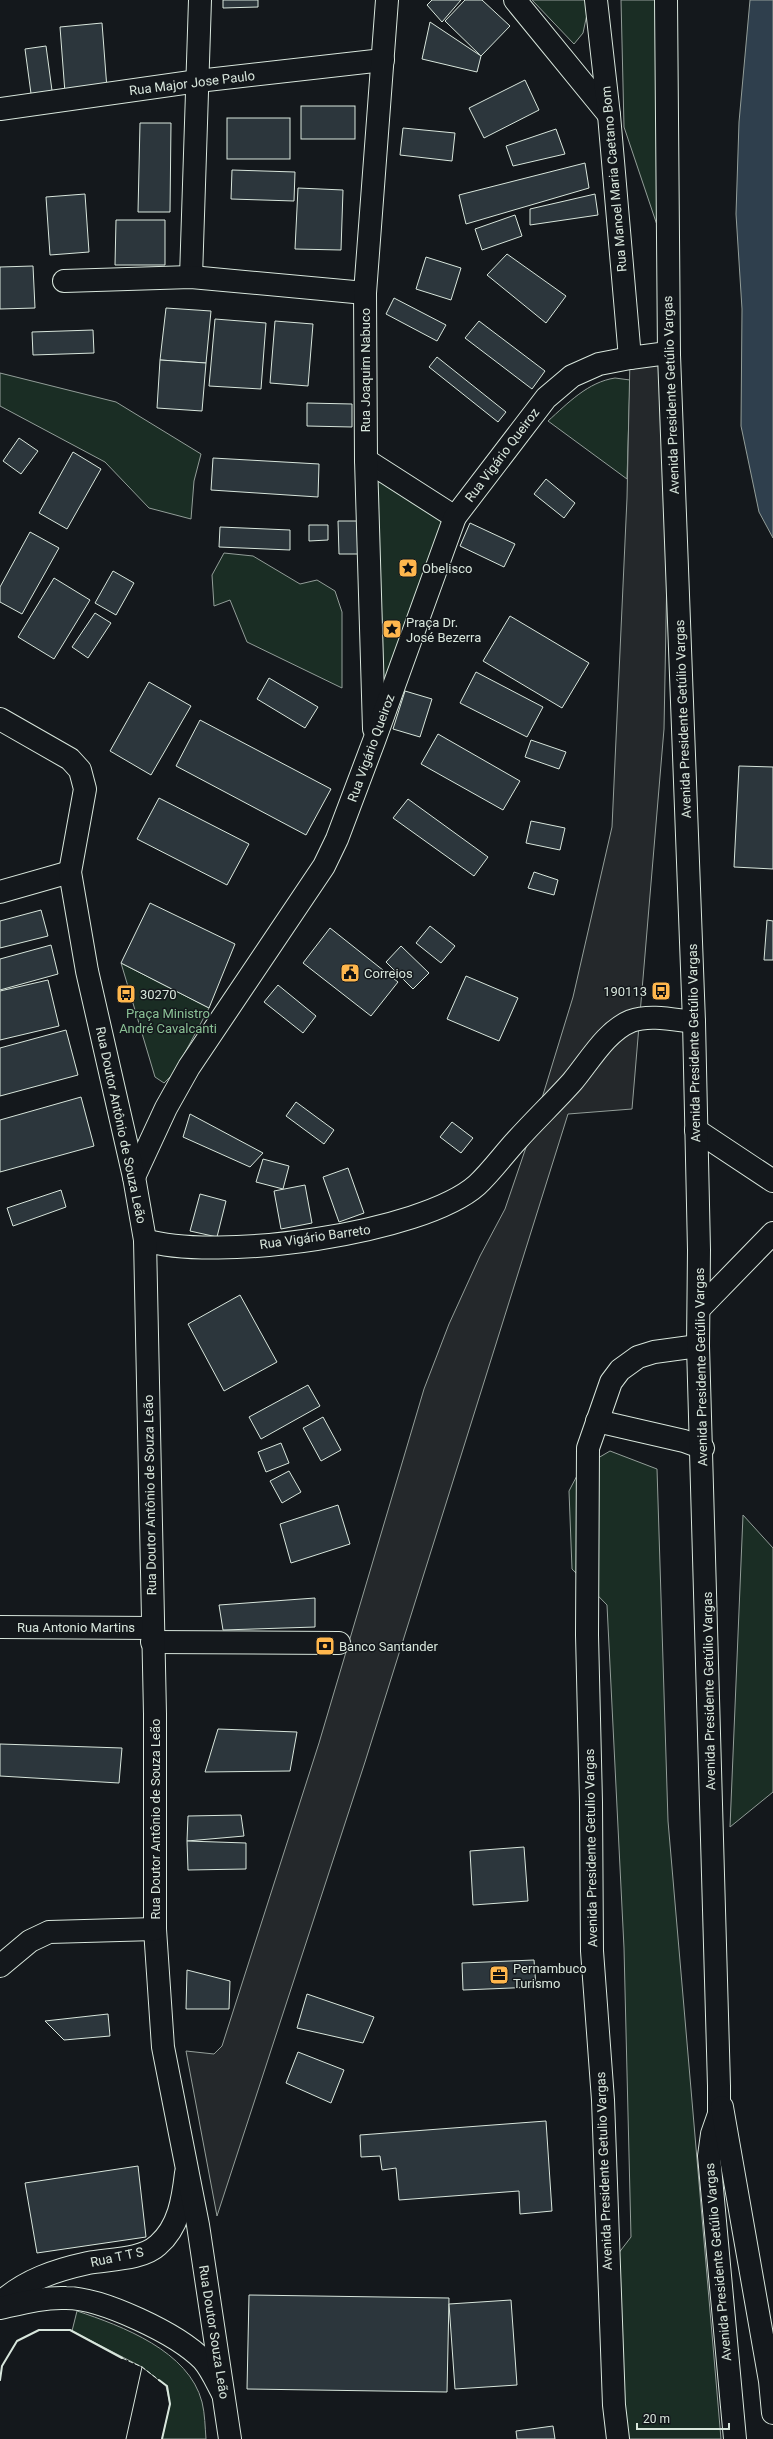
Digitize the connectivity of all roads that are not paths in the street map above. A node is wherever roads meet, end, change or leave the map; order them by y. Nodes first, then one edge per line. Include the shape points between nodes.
1 (200, 0) edge
2 (387, 0) edge
3 (514, 0) edge
4 (596, 0) edge
5 (666, 0) edge
6 (383, 60) junction
7 (198, 82) junction
8 (0, 109) edge
9 (609, 115) junction
10 (191, 277) junction
11 (64, 281) dead end
12 (365, 293) junction
13 (669, 355) junction
14 (630, 358) junction
15 (366, 460) junction
16 (455, 517) junction
17 (0, 719) edge
18 (374, 741) junction
19 (70, 872) junction
20 (0, 892) edge
21 (694, 1022) junction
22 (696, 1130) junction
23 (134, 1177) junction
24 (773, 1181) edge
25 (773, 1233) edge
26 (145, 1240) junction
27 (699, 1309) junction
28 (698, 1346) junction
29 (597, 1421) junction
30 (703, 1448) junction
31 (0, 1626) edge
32 (152, 1635) junction
33 (339, 1642) dead end
34 (155, 1929) junction
35 (0, 1966) edge
36 (718, 2086) junction
37 (186, 2168) junction
38 (198, 2225) joint
39 (0, 2302) edge
40 (0, 2308) edge
41 (771, 2381) edge
42 (223, 2394) junction
43 (773, 2413) edge
44 (230, 2439) edge
45 (618, 2439) edge
46 (735, 2439) edge

1 - 7 street
2 - 6 street, Rua Joaquim Nabuco
3 - 9 street
4 - 9 street, Rua Manoel Maria Caetano Bom
5 - 13 street, Avenida Presidente Getúlio Vargas
6 - 7 street, Rua Major Jose Paulo
6 - 12 street, Rua Joaquim Nabuco
7 - 8 street, Rua Major Jose Paulo
7 - 10 street
9 - 14 street, Rua Manoel Maria Caetano Bom
10 - 11 street
10 - 12 street
12 - 15 street, Rua Joaquim Nabuco
13 - 14 street, Rua Vigário Queiroz
13 - 21 street, Avenida Presidente Getúlio Vargas
14 - 16 street, Rua Vigário Queiroz via 598,364 572,376 546,398
15 - 16 street
15 - 18 street, Rua Joaquim Nabuco
16 - 18 street, Rua Vigário Queiroz
17 - 19 street, Rua Doutor Antônio de Souza Leão via 70,759 80,770 85,789
18 - 23 street, Rua Vigário Queiroz via 337,839 324,866 190,1068 166,1108
19 - 20 street
19 - 23 street, Rua Doutor Antônio de Souza Leão via 87,971
21 - 22 street, Avenida Presidente Getúlio Vargas
21 - 26 street, Rua Vigário Barreto via 652,1018 632,1021 614,1032 562,1094 476,1186 444,1205 416,1217 333,1236 227,1248 179,1247
22 - 24 street
22 - 27 street, Avenida Presidente Getúlio Vargas
23 - 26 street, Rua Doutor Antônio de Souza Leão
25 - 27 street
26 - 32 street, Rua Doutor Antônio de Souza Leão
27 - 28 street, Avenida Presidente Getúlio Vargas
28 - 29 street, Avenida Presidente Getulio Vargas via 654,1352 638,1357 620,1370 611,1382
28 - 30 street, Avenida Presidente Getúlio Vargas
29 - 30 street via 684,1441
29 - 45 street, Avenida Presidente Getulio Vargas via 588,1448 587,1627 592,1802 592,1951 603,2100 614,2405
30 - 36 street, Avenida Presidente Getúlio Vargas
31 - 32 street, Rua Antonio Martins
32 - 33 street, Rua Antonio Martins
32 - 34 street, Rua Doutor Antônio de Souza Leão via 155,1714
34 - 35 street via 49,1932 30,1941
34 - 37 street, Rua Doutor Antônio de Souza Leão via 163,2047
36 - 41 street, Avenida Presidente Getúlio Vargas
36 - 46 street, Avenida Presidente Getúlio Vargas via 719,2114 712,2134 709,2156
37 - 38 street, Rua Doutor Antônio de Souza Leão
37 - 39 street, Rua T T S via 182,2203 166,2237 157,2247 144,2253 40,2276 10,2293
38 - 42 street, Rua Doutor Souza Leão
40 - 42 street via 32,2300 67,2298 100,2304 156,2329 188,2348 203,2360
41 - 43 street, Avenida Presidente Getúlio Vargas
42 - 44 street, Rua Doutor Souza Leão

